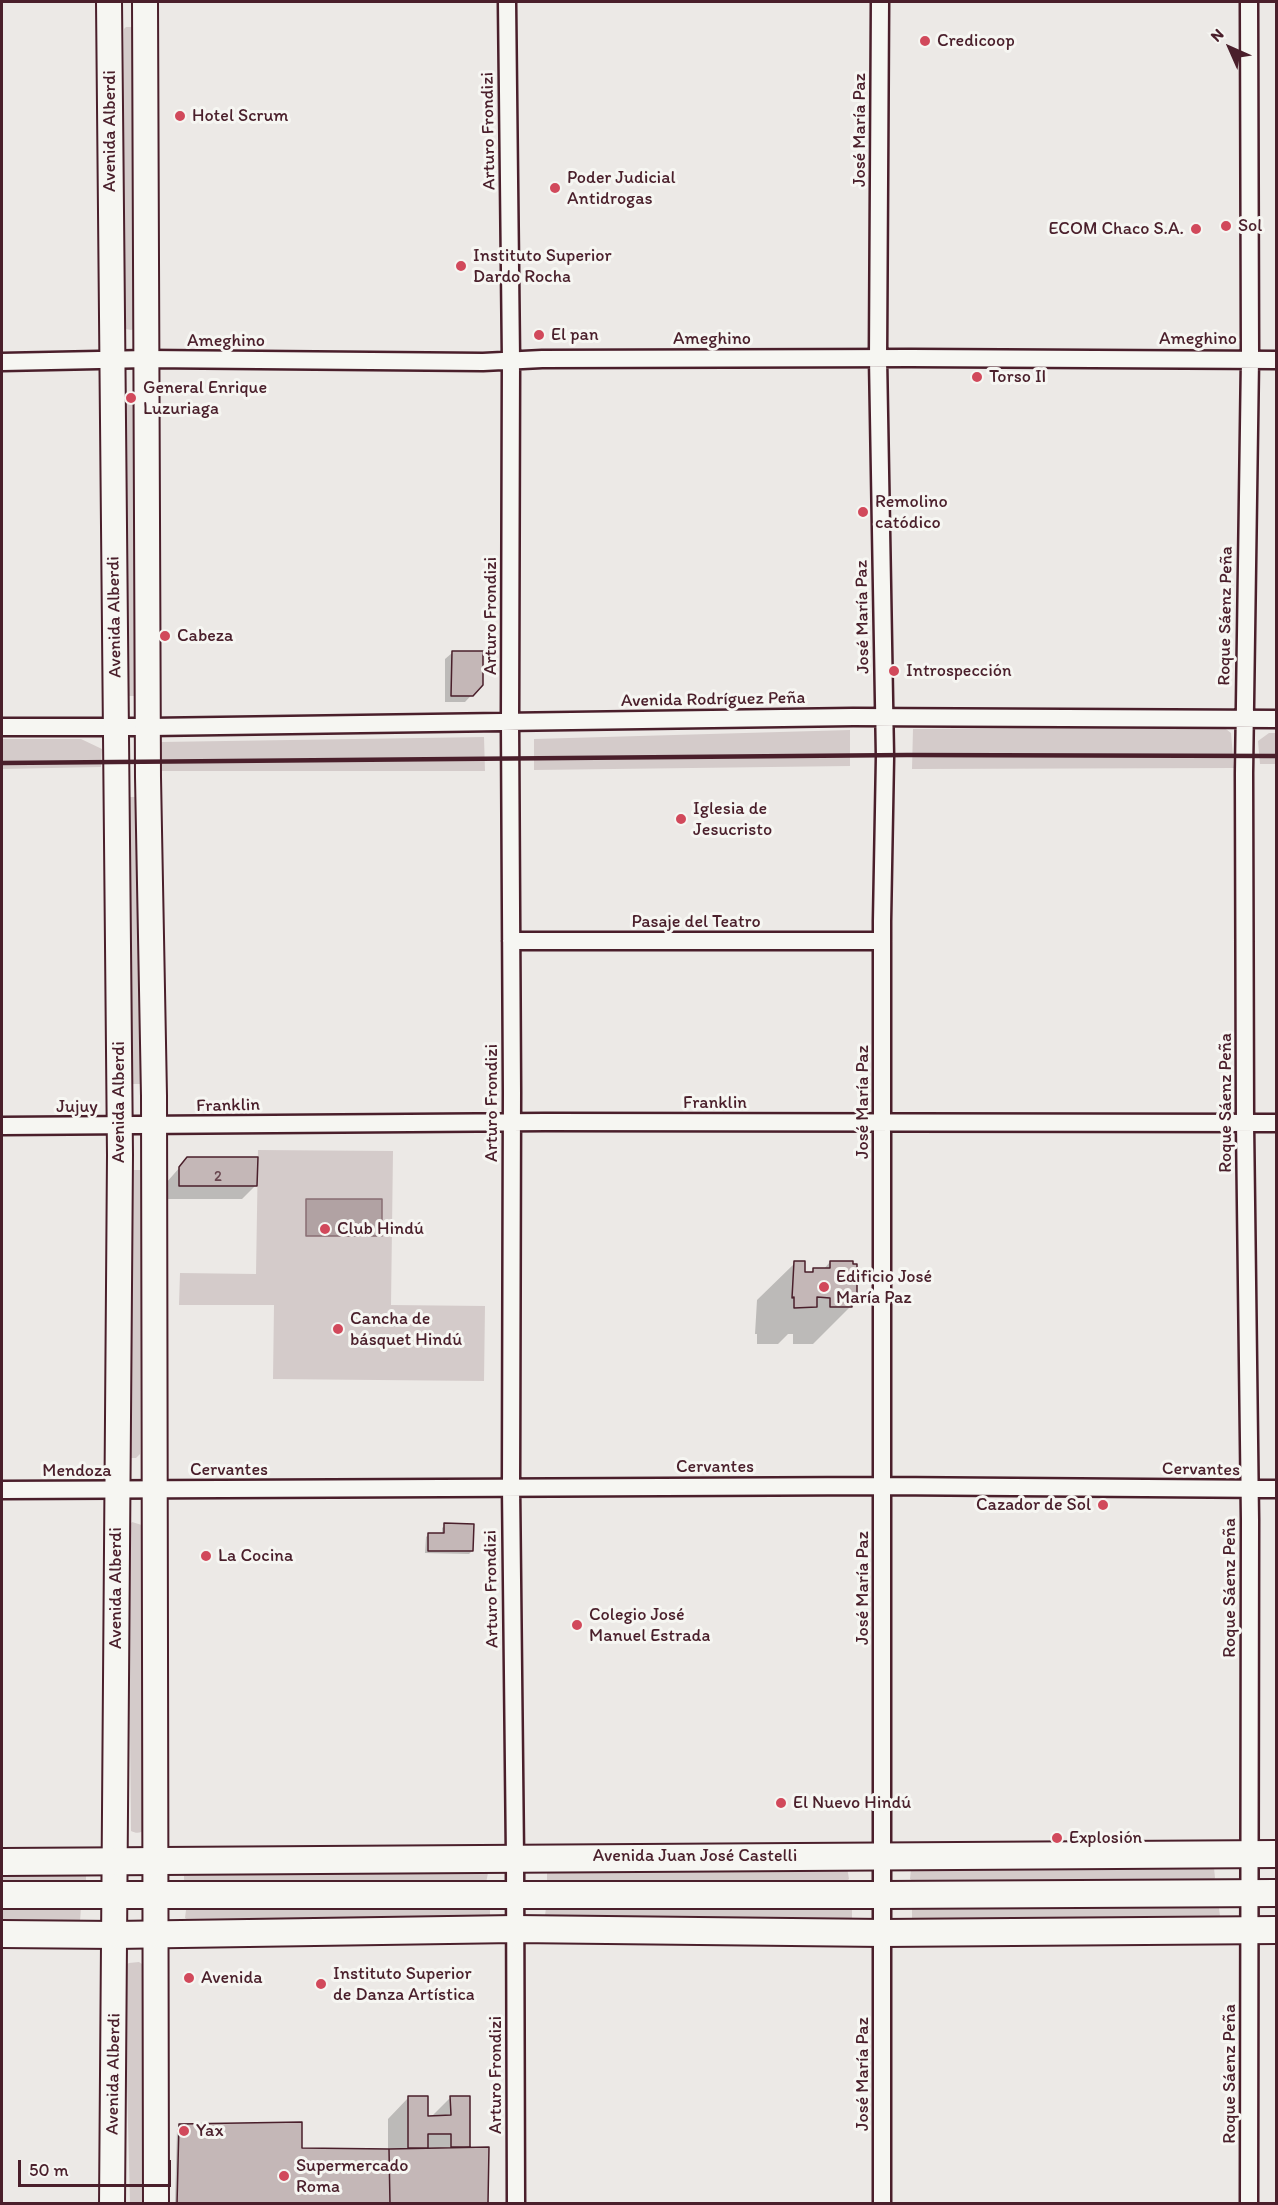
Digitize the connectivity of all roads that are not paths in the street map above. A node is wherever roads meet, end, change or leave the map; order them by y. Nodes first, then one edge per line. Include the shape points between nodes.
1 (109, 2) edge
2 (145, 2) edge
3 (507, 2) edge
4 (880, 2) edge
5 (1249, 2) edge
6 (878, 358) junction
7 (147, 359) junction
8 (511, 359) junction
9 (1250, 359) junction
10 (112, 360) junction
11 (1276, 360) edge
12 (2, 362) edge
13 (884, 717) junction
14 (1245, 719) junction
15 (1276, 719) edge
16 (510, 722) junction
17 (2, 727) edge
18 (150, 727) junction
19 (116, 728) junction
20 (511, 941) junction
21 (882, 941) junction
22 (512, 1122) junction
23 (882, 1122) junction
24 (1276, 1123) edge
25 (1245, 1124) junction
26 (2, 1126) edge
27 (120, 1126) junction
28 (153, 1126) junction
29 (883, 1486) junction
30 (511, 1487) junction
31 (1276, 1489) edge
32 (2, 1490) edge
33 (153, 1490) junction
34 (1250, 1490) junction
35 (116, 1491) junction
36 (1250, 1854) junction
37 (1276, 1854) edge
38 (882, 1856) junction
39 (515, 1857) junction
40 (155, 1861) junction
41 (2, 1862) edge
42 (114, 1862) junction
43 (1249, 1893) junction
44 (1276, 1893) edge
45 (515, 1894) junction
46 (2, 1895) edge
47 (114, 1895) junction
48 (154, 1895) junction
49 (882, 1895) junction
50 (515, 1929) junction
51 (1276, 1929) edge
52 (1249, 1930) junction
53 (2, 1934) edge
54 (154, 1934) junction
55 (883, 1934) junction
56 (115, 1935) junction
57 (112, 2204) edge
58 (156, 2204) edge
59 (516, 2204) edge
60 (882, 2204) edge
61 (1249, 2204) edge

1 - 10 main road, Avenida Alberdi
2 - 7 main road, Avenida Alberdi
3 - 8 street, Arturo Frondizi
4 - 6 street, José María Paz
5 - 9 street, Roque Sáenz Peña
6 - 8 street, Ameghino
6 - 9 street, Ameghino
6 - 13 street, José María Paz
7 - 8 street, Ameghino
7 - 10 street, Ameghino
7 - 18 main road, Avenida Alberdi
8 - 16 street, Arturo Frondizi
9 - 11 street, Ameghino
9 - 14 street, Roque Sáenz Peña
10 - 12 street, Ameghino
10 - 19 main road, Avenida Alberdi
13 - 14 street, Avenida Rodríguez Peña
13 - 16 street, Avenida Rodríguez Peña
13 - 21 street, José María Paz
14 - 15 street, Avenida Rodríguez Peña
14 - 25 street, Roque Sáenz Peña
16 - 18 street, Avenida Rodríguez Peña
16 - 20 street, Arturo Frondizi
17 - 19 street, Avenida Rodríguez Peña
18 - 19 street, Avenida Rodríguez Peña
18 - 28 main road, Avenida Alberdi
19 - 27 main road, Avenida Alberdi
20 - 21 street, Pasaje del Teatro
20 - 22 street, Arturo Frondizi
21 - 23 street, José María Paz
22 - 23 street, Franklin
22 - 28 street, Franklin
22 - 30 street, Arturo Frondizi
23 - 25 street, Franklin
23 - 29 street, José María Paz
24 - 25 street, Franklin
25 - 34 street, Roque Sáenz Peña
26 - 27 street, Jujuy
27 - 28 street, Jujuy
27 - 35 main road, Avenida Alberdi
28 - 33 main road, Avenida Alberdi
29 - 30 street, Cervantes
29 - 34 street, Cervantes
29 - 38 street, José María Paz
30 - 33 street, Cervantes
30 - 39 street, Arturo Frondizi
31 - 34 street, Cervantes
32 - 35 street, Mendoza
33 - 35 street, Mendoza
33 - 40 main road, Avenida Alberdi
34 - 36 street, Roque Sáenz Peña
35 - 42 main road, Avenida Alberdi
36 - 37 main road, Avenida Juan José Castelli
36 - 38 main road, Avenida Juan José Castelli
36 - 43 street, Roque Sáenz Peña
38 - 39 main road, Avenida Juan José Castelli
38 - 49 street, José María Paz
39 - 40 main road, Avenida Juan José Castelli
39 - 45 street, Arturo Frondizi
40 - 42 main road, Avenida Juan José Castelli
40 - 48 main road, Avenida Alberdi
41 - 42 main road, Avenida Juan José Castelli
42 - 47 main road, Avenida Alberdi
43 - 44 main road
43 - 49 main road
43 - 52 street, Roque Sáenz Peña
45 - 48 main road
45 - 49 main road
45 - 50 street, Arturo Frondizi
46 - 47 main road
47 - 48 main road
47 - 56 main road, Avenida Alberdi
48 - 54 main road, Avenida Alberdi
49 - 55 street, José María Paz
50 - 54 main road
50 - 55 main road
50 - 59 street, Arturo Frondizi
51 - 52 main road
52 - 55 main road
52 - 61 street, Roque Sáenz Peña
53 - 56 main road
54 - 56 main road
54 - 58 main road, Avenida Alberdi
55 - 60 street, José María Paz
56 - 57 main road, Avenida Alberdi

